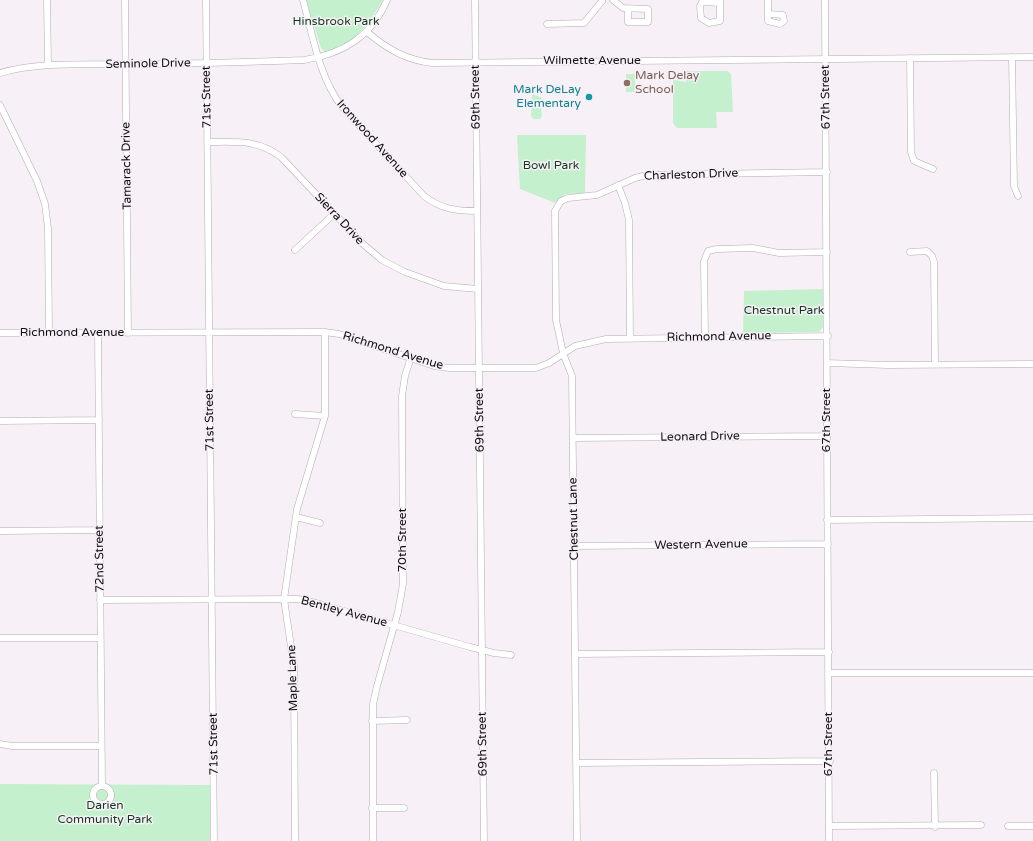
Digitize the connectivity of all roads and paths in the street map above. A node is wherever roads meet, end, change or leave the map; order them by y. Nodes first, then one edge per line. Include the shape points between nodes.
1 (47, 0) edge
2 (125, 0) edge
3 (206, 0) edge
4 (303, 0) edge
5 (387, 0) edge
6 (475, 0) edge
7 (612, 0) edge
8 (768, 0) edge
9 (825, 0) edge
10 (601, 1) edge
11 (628, 9) dead end
12 (768, 14) dead end
13 (547, 24) dead end
14 (367, 32) junction
15 (1012, 57) junction
16 (1033, 57) edge
17 (320, 58) junction
18 (825, 58) junction
19 (910, 58) junction
20 (476, 62) junction
21 (207, 63) junction
22 (126, 64) junction
23 (48, 65) junction
24 (0, 73) edge
25 (0, 105) edge
26 (208, 142) junction
27 (933, 169) dead end
28 (826, 172) junction
29 (618, 185) junction
30 (1018, 196) dead end
31 (561, 201) joint
32 (477, 211) junction
33 (334, 214) junction
34 (295, 250) dead end
35 (827, 252) junction
36 (910, 252) dead end
37 (478, 289) junction
38 (325, 332) junction
39 (0, 333) edge
40 (49, 333) junction
41 (98, 333) junction
42 (128, 333) junction
43 (210, 333) junction
44 (828, 336) junction
45 (705, 338) junction
46 (630, 339) junction
47 (563, 353) junction
48 (411, 357) junction
49 (827, 363) junction
50 (935, 364) junction
51 (1033, 364) edge
52 (479, 368) junction
53 (295, 414) dead end
54 (325, 416) junction
55 (98, 420) junction
56 (0, 421) edge
57 (826, 436) junction
58 (573, 438) junction
59 (296, 517) junction
60 (1033, 518) edge
61 (827, 520) junction
62 (320, 523) dead end
63 (100, 530) junction
64 (0, 531) edge
65 (828, 544) junction
66 (574, 546) junction
67 (212, 599) junction
68 (284, 599) junction
69 (100, 600) junction
70 (394, 625) junction
71 (0, 638) edge
72 (100, 638) junction
73 (482, 650) junction
74 (828, 652) junction
75 (575, 654) junction
76 (511, 655) dead end
77 (1033, 672) edge
78 (829, 673) junction
79 (407, 720) dead end
80 (372, 721) junction
81 (0, 744) edge
82 (101, 746) junction
83 (830, 761) junction
84 (576, 763) junction
85 (934, 773) dead end
86 (102, 786) dead end
87 (372, 808) junction
88 (404, 808) dead end
89 (982, 825) dead end
90 (829, 826) junction
91 (1008, 826) dead end
92 (1033, 826) edge
93 (935, 827) junction
94 (214, 841) edge
95 (295, 841) edge
96 (373, 841) edge
97 (484, 841) edge
98 (577, 841) edge
99 (829, 841) edge

1 - 23 street
2 - 22 street, Tamarack Drive
3 - 21 street, 71st Street
4 - 17 street, Ironwood Avenue
5 - 14 street
6 - 20 street, 69th Street
7 - 10 street
7 - 11 street
8 - 12 street
9 - 18 street, 67th Street
10 - 13 street via 584,23
14 - 17 street, Seminole Drive via 344,49
14 - 20 street, Wilmette Avenue via 387,48 411,59 432,62
15 - 16 street, Wilmette Avenue
15 - 19 street, Wilmette Avenue
15 - 30 street via 1014,186
17 - 21 street, Seminole Drive
17 - 32 street, Ironwood Avenue via 328,85 342,107 424,196 447,209
18 - 19 street, Wilmette Avenue
18 - 20 street, Wilmette Avenue
18 - 28 street, 67th Street
19 - 27 street via 911,152 914,161
20 - 32 street, 69th Street
21 - 22 street, Seminole Drive
21 - 26 street, 71st Street
22 - 23 street, Seminole Drive
22 - 42 street, Tamarack Drive
23 - 24 street, Seminole Drive
25 - 40 street via 37,181 44,204 48,228
26 - 33 street, Sierra Drive via 244,142 267,148 281,157
26 - 43 street, 71st Street
28 - 29 street, Charleston Drive via 655,174 634,178
28 - 35 street, 67th Street
29 - 31 street, Charleston Drive via 596,195 571,197
29 - 46 street via 629,220
31 - 47 street, Chestnut Lane via 554,215 555,314
32 - 37 street, 69th Street
33 - 34 street
33 - 37 street, Sierra Drive via 371,252 396,268 444,286
35 - 44 street, 67th Street
35 - 45 street via 779,253 753,248 708,251 704,261
36 - 50 street via 927,251 934,262
37 - 52 street, 69th Street
38 - 43 street, Richmond Avenue
38 - 48 street, Richmond Avenue
38 - 54 street, Maple Lane
39 - 40 street, Richmond Avenue
40 - 41 street, Richmond Avenue
41 - 42 street, Richmond Avenue
41 - 55 street, 72nd Street
42 - 43 street, Richmond Avenue
43 - 67 street, 71st Street
44 - 45 street, Richmond Avenue
44 - 49 street, 67th Street
45 - 46 street, Richmond Avenue
46 - 47 street, Richmond Avenue via 594,340
47 - 52 street, Richmond Avenue via 536,368
47 - 58 street, Chestnut Lane via 572,373
48 - 52 street, Richmond Avenue via 439,367
48 - 70 street, 70th Street via 402,396 404,575
49 - 50 street
49 - 57 street, 67th Street
50 - 51 street
52 - 73 street, 69th Street
53 - 54 street
54 - 59 street, Maple Lane
55 - 56 street
55 - 63 street, 72nd Street
57 - 58 street, Leonard Drive
57 - 61 street, 67th Street
58 - 66 street, Chestnut Lane
59 - 62 street
59 - 68 street, Maple Lane
60 - 61 street
61 - 65 street, 67th Street
63 - 64 street
63 - 69 street, 72nd Street
65 - 66 street, Western Avenue
65 - 74 street, 67th Street
66 - 75 street, Chestnut Lane
67 - 68 street, Bentley Avenue
67 - 69 street, Bentley Avenue
67 - 94 street, 71st Street
68 - 70 street, Bentley Avenue via 320,604
68 - 95 street, Maple Lane via 294,667
69 - 72 street, 72nd Street
70 - 73 street, Bentley Avenue
70 - 80 street, 70th Street via 376,690
71 - 72 street
72 - 82 street, 72nd Street
73 - 76 street, Bentley Avenue
73 - 97 street, 69th Street
74 - 75 street
74 - 78 street, 67th Street
75 - 84 street, Chestnut Lane
77 - 78 street
78 - 83 street, 67th Street
79 - 80 street
80 - 87 street, 70th Street
81 - 82 street
82 - 86 street, 72nd Street
83 - 84 street
83 - 90 street, 67th Street
84 - 98 street, Chestnut Lane
85 - 93 street
87 - 88 street
87 - 96 street, 70th Street
89 - 93 street
90 - 93 street
90 - 99 street, 67th Street
91 - 92 street

